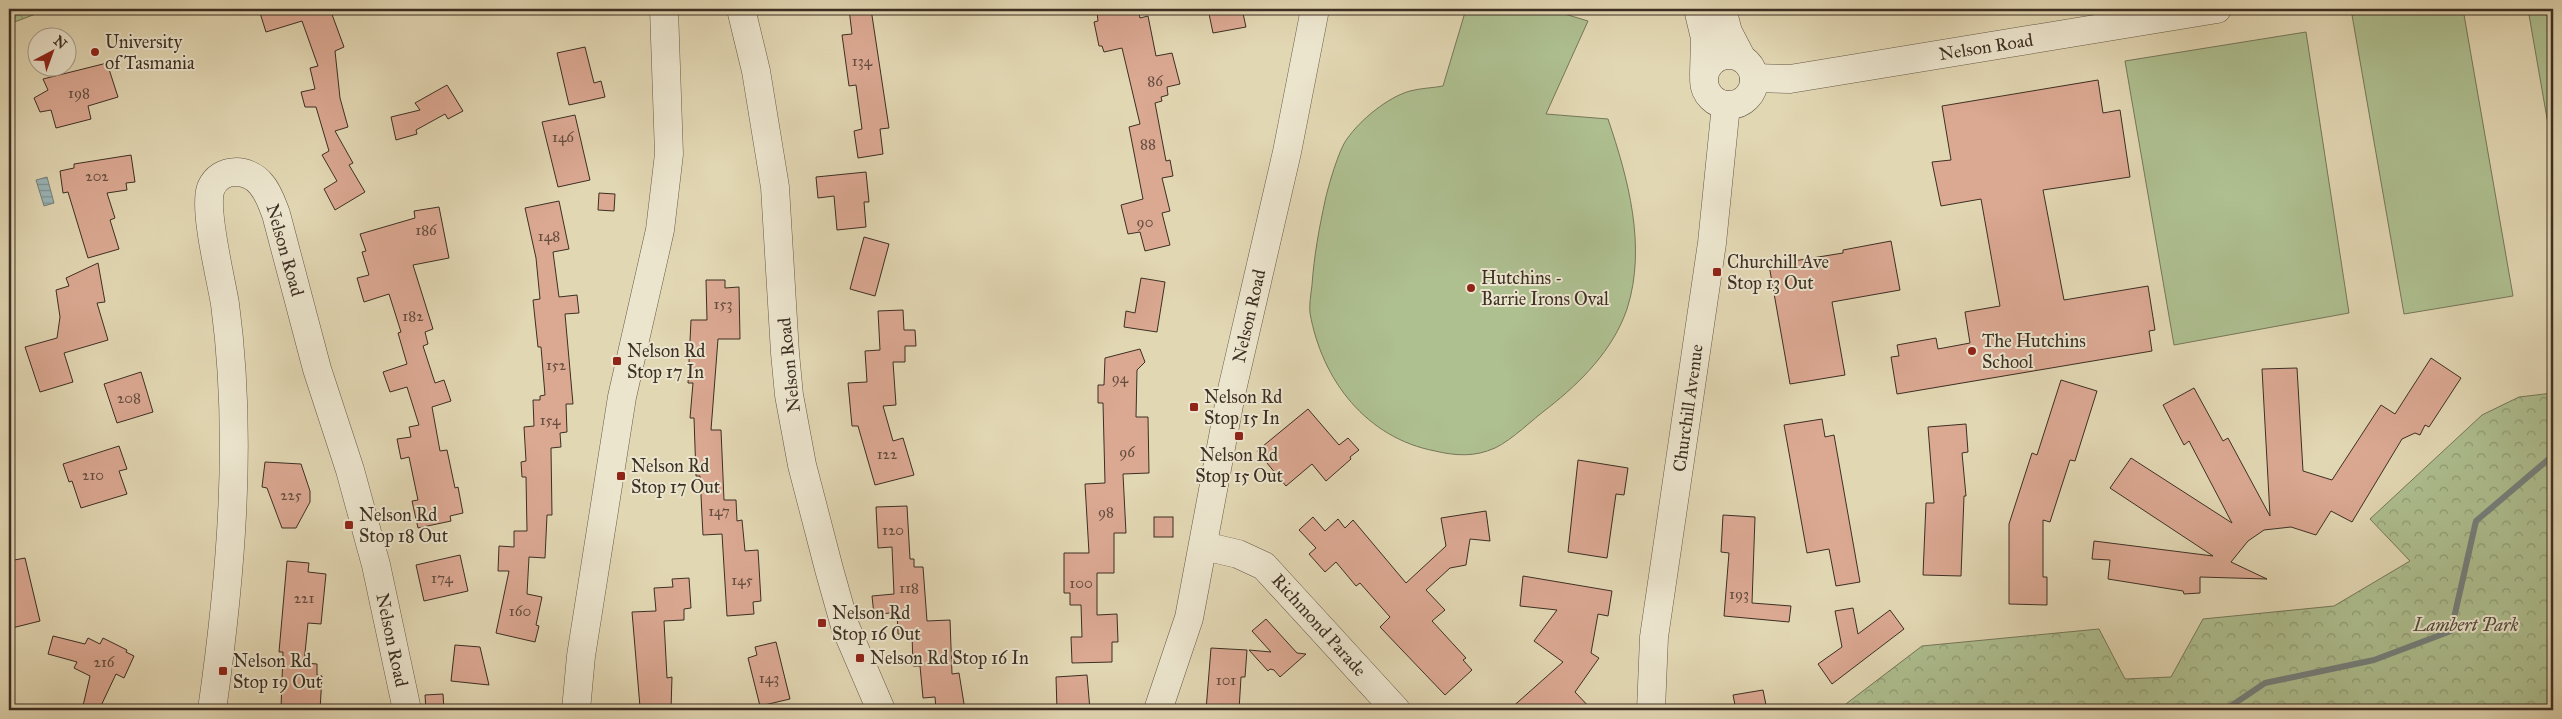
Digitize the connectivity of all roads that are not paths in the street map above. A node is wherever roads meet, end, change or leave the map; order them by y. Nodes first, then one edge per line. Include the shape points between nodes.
1 (664, 9) edge
2 (741, 9) edge
3 (1315, 9) edge
4 (1698, 9) edge
5 (1722, 9) edge
6 (2217, 9) edge
7 (1748, 68) junction
8 (1704, 74) junction
9 (1726, 105) junction
10 (1204, 546) junction
11 (1646, 708) edge
12 (212, 710) edge
13 (407, 710) edge
14 (576, 710) edge
15 (881, 710) edge
16 (1158, 710) edge
17 (1396, 710) edge

1 - 14 street via 669,154 660,230 622,397 581,656
2 - 15 street, Nelson Road via 756,71 775,187 789,395 802,465 846,626
3 - 10 street, Nelson Road via 1287,152 1230,394
4 - 8 street via 1705,38
5 - 7 street via 1728,32
6 - 7 street, Nelson Road via 1790,79
7 - 8 street via 1733,55 1718,57
7 - 9 street via 1751,93 1740,103
8 - 9 street via 1710,97
9 - 11 street, Churchill Avenue via 1712,243
10 - 16 street, Nelson Road via 1189,618
10 - 17 street, Richmond Parade via 1238,554 1264,566
12 - 13 street, Nelson Road via 231,532 233,466 232,378 225,305 209,205 215,182 232,172 257,180 276,214 317,369 376,565

